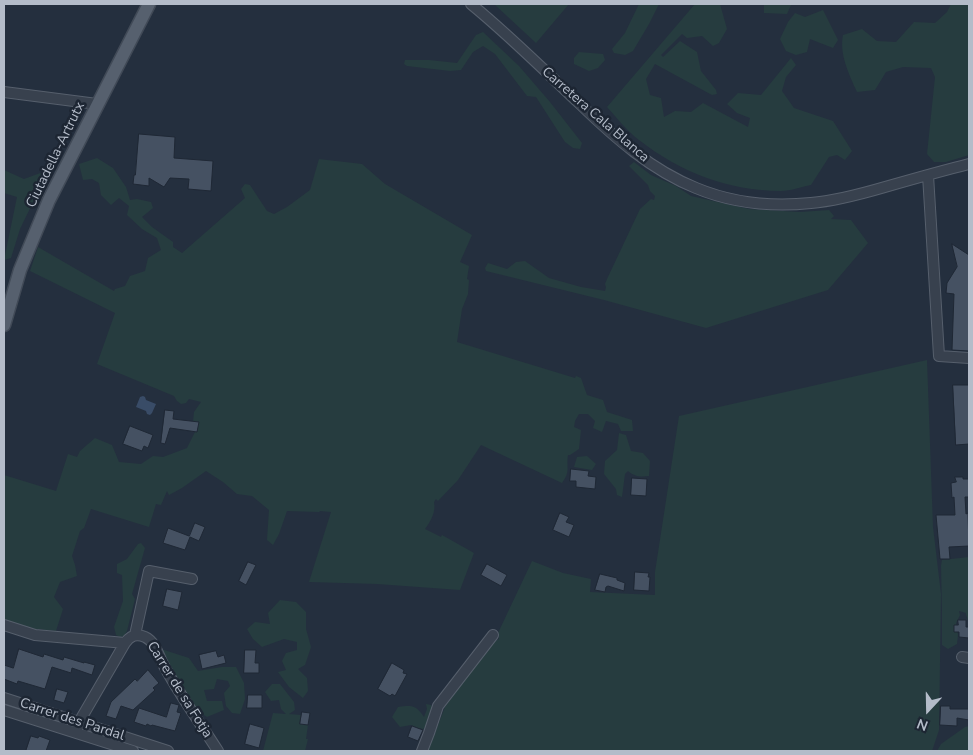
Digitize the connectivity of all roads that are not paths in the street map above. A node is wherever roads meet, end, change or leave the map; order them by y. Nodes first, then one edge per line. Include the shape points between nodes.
1 (149, 4) edge
2 (471, 4) edge
3 (4, 92) edge
4 (97, 104) junction
5 (969, 164) edge
6 (928, 175) junction
7 (4, 324) edge
8 (969, 358) edge
9 (192, 579) dead end
10 (4, 625) edge
11 (134, 635) junction
12 (493, 635) dead end
13 (125, 643) junction
14 (4, 698) edge
15 (4, 710) edge
16 (79, 722) junction
17 (76, 733) junction
18 (133, 751) edge
19 (168, 751) edge
20 (218, 751) edge
21 (422, 751) edge

1 - 4 main road, Ciutadella-Artrutx
2 - 6 street, Carretera Cala Blanca via 645,161 695,188 738,201 788,205 856,195
3 - 4 street
4 - 7 main road, Ciutadella-Artrutx via 49,200 20,270
5 - 6 street, Carretera Cala Blanca
6 - 8 street via 939,356
9 - 11 street, Carrer de sa Fotja via 149,571
10 - 13 street via 35,635
11 - 13 street, Carrer de sa Fotja
11 - 20 street, Carrer de sa Fotja via 152,643 174,685
12 - 21 street via 438,706
13 - 16 street, Carrer de sa Fotja
14 - 16 street, Carrer des Pardal
15 - 17 street, Carrer des Pardal
16 - 17 street, Carrer de sa Fotja
16 - 19 street, Carrer des Pardal
17 - 18 street, Carrer des Pardal

